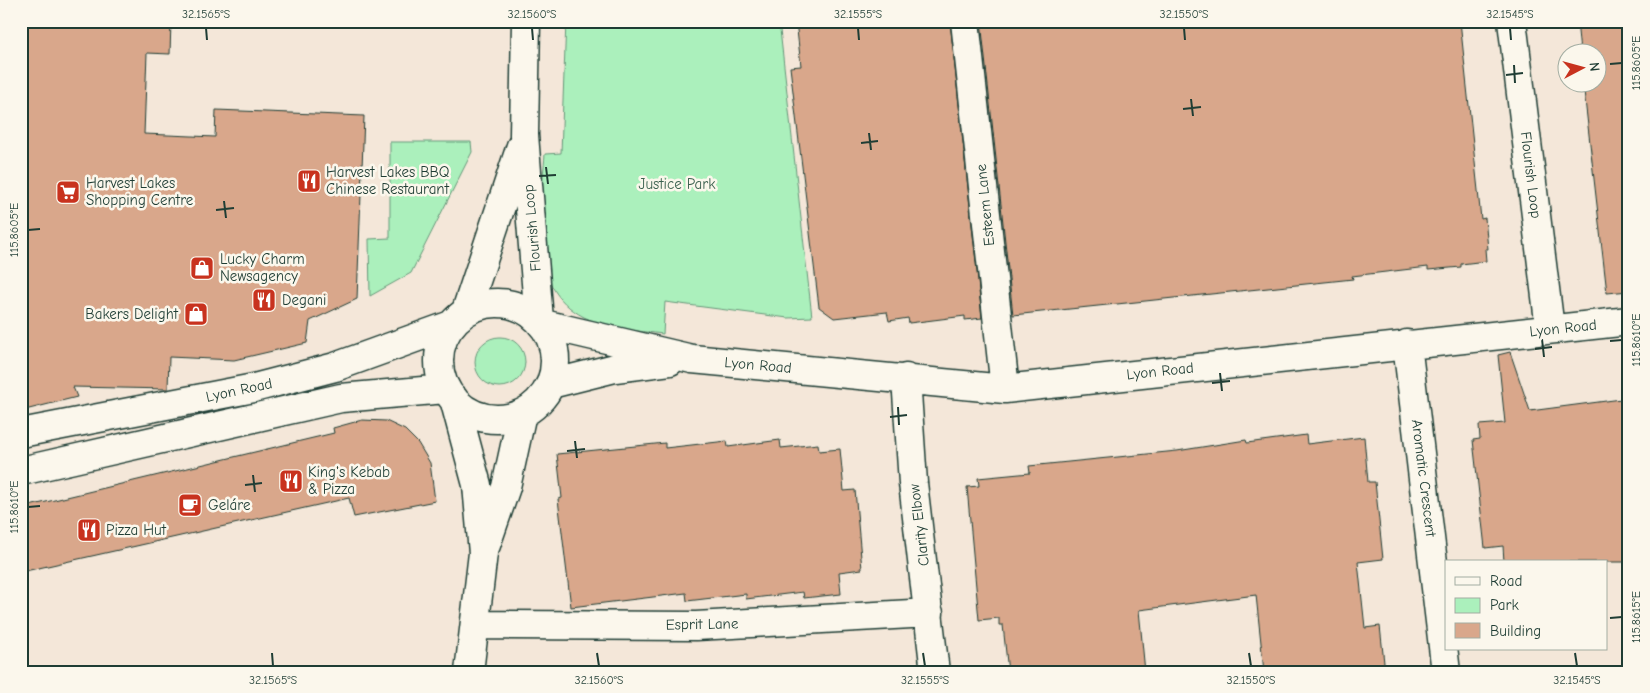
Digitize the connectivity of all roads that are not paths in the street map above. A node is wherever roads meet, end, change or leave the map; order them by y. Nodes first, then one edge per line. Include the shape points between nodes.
1 (526, 21) edge
2 (964, 21) edge
3 (1512, 21) edge
4 (524, 135) junction
5 (458, 318) junction
6 (1629, 321) edge
7 (541, 322) junction
8 (1550, 329) junction
9 (1407, 344) junction
10 (692, 359) junction
11 (906, 378) junction
12 (551, 384) junction
13 (1004, 389) junction
14 (450, 394) junction
15 (522, 413) junction
16 (21, 433) edge
17 (21, 471) edge
18 (483, 553) junction
19 (929, 613) junction
20 (475, 624) junction
21 (469, 672) edge
22 (935, 672) edge
23 (1446, 672) edge

1 - 4 street, Flourish Loop
2 - 13 street, Esteem Lane
3 - 8 street, Flourish Loop
4 - 5 street, Flourish Loop
4 - 7 street, Flourish Loop
5 - 7 street via 484,304 504,303 524,308
5 - 14 street via 443,340 439,356 440,372
5 - 16 street, Lyon Road via 335,367 245,390
6 - 8 street, Lyon Road
7 - 10 street, Lyon Road
7 - 12 street via 551,338 555,353
8 - 9 street, Lyon Road
9 - 13 street, Lyon Road
9 - 23 street, Aromatic Crescent
10 - 11 street, Lyon Road
10 - 12 street, Lyon Road via 630,365
11 - 13 street, Lyon Road
11 - 19 street, Clarity Elbow via 913,482
12 - 15 street via 534,406
14 - 15 street via 468,411 485,418 504,418
14 - 17 street, Lyon Road via 341,398
14 - 18 street via 477,485
15 - 18 street via 506,486
18 - 20 street
19 - 20 street, Esprit Lane via 696,626
19 - 22 street, Clarity Elbow
20 - 21 street

